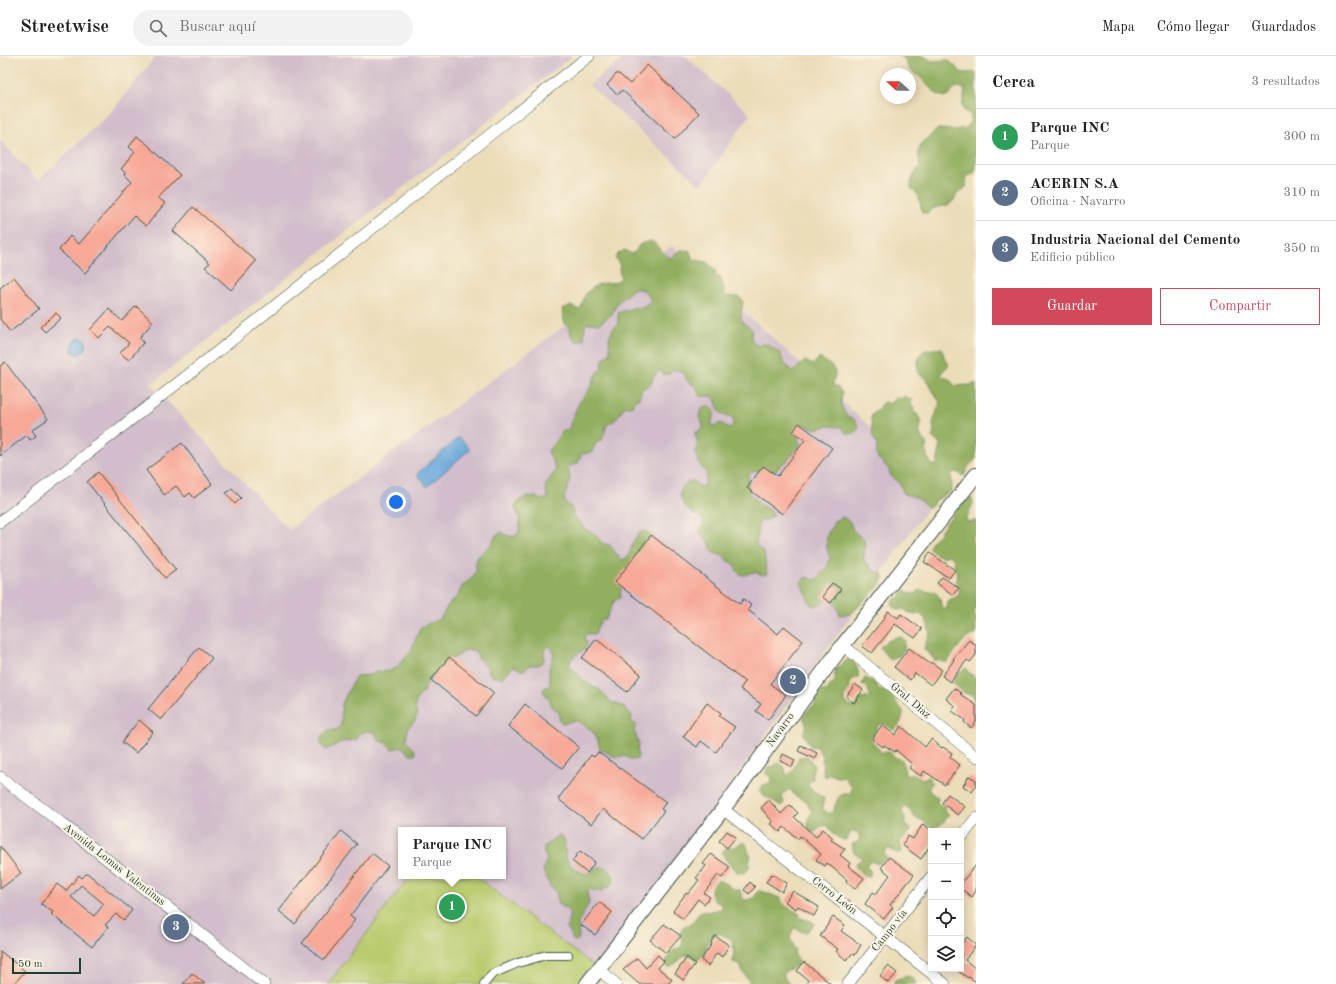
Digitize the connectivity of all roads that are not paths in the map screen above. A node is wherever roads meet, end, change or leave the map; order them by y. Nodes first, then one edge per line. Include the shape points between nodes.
1 (589, 56) edge
2 (974, 484) edge
3 (0, 522) edge
4 (843, 645) junction
5 (976, 758) edge
6 (0, 777) edge
7 (723, 809) junction
8 (976, 818) edge
9 (964, 834) edge
10 (928, 881) edge
11 (886, 936) junction
12 (568, 955) dead end
13 (598, 969) junction
14 (264, 984) edge
15 (484, 984) edge
16 (587, 984) edge
17 (616, 984) edge
18 (848, 984) edge
19 (945, 984) edge

1 - 3 street
2 - 4 street, Navarro
4 - 5 street, Gral. Diaz
4 - 7 street, Navarro
6 - 14 street, Avenida Lomas Valentinas
7 - 11 street, Cerro León
7 - 13 street, Navarro
8 - 9 street
10 - 11 street, Campo vía
11 - 18 street, Campo vía
11 - 19 street, Cerro León
12 - 15 street via 546,955 518,963 492,974
13 - 16 street, Navarro
13 - 17 street

